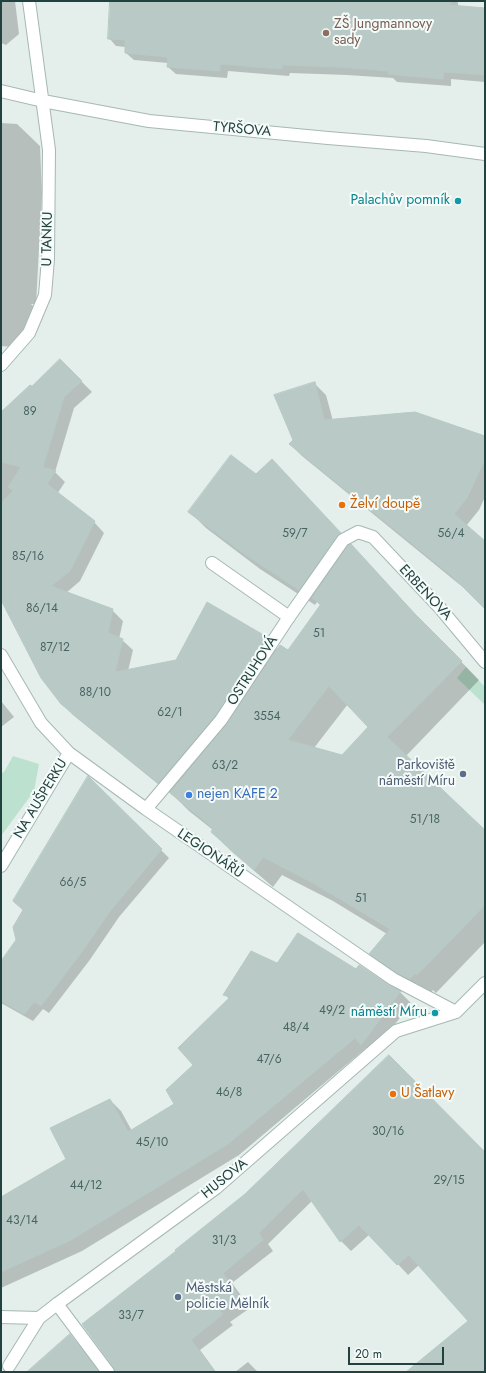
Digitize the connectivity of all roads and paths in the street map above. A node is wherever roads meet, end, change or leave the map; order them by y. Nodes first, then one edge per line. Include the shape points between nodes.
1 (29, 1) edge
2 (1, 91) edge
3 (42, 101) junction
4 (485, 154) edge
5 (1, 364) edge
6 (358, 532) joint
7 (212, 563) dead end
8 (289, 617) junction
9 (1, 655) edge
10 (485, 662) edge
11 (69, 753) junction
12 (146, 809) junction
13 (1, 866) edge
14 (485, 983) edge
15 (456, 1012) junction
16 (57, 1304) junction
17 (1, 1317) edge
18 (39, 1318) junction
19 (9, 1366) dead end
20 (108, 1372) edge

1 - 3 street, U TANKU
2 - 3 street, TYRŠOVA
3 - 4 street, TYRŠOVA via 149,122 426,146
3 - 5 street, U TANKU via 49,150 48,259 45,295 28,333
6 - 8 street, OSTRUHOVÁ via 343,540
6 - 10 street, ERBENOVA via 373,538 440,608
7 - 8 street
8 - 12 street, OSTRUHOVÁ via 221,720
9 - 11 street, LEGIONÁŘŮ via 41,722
11 - 12 street, LEGIONÁŘŮ
11 - 13 street, NA AUŠPERKU
12 - 15 street, LEGIONÁŘŮ via 393,979
14 - 15 street
15 - 16 street, HUSOVA via 396,1031 216,1188
16 - 18 street, HUSOVA
16 - 20 street
17 - 18 street
18 - 19 street, HUSOVA

